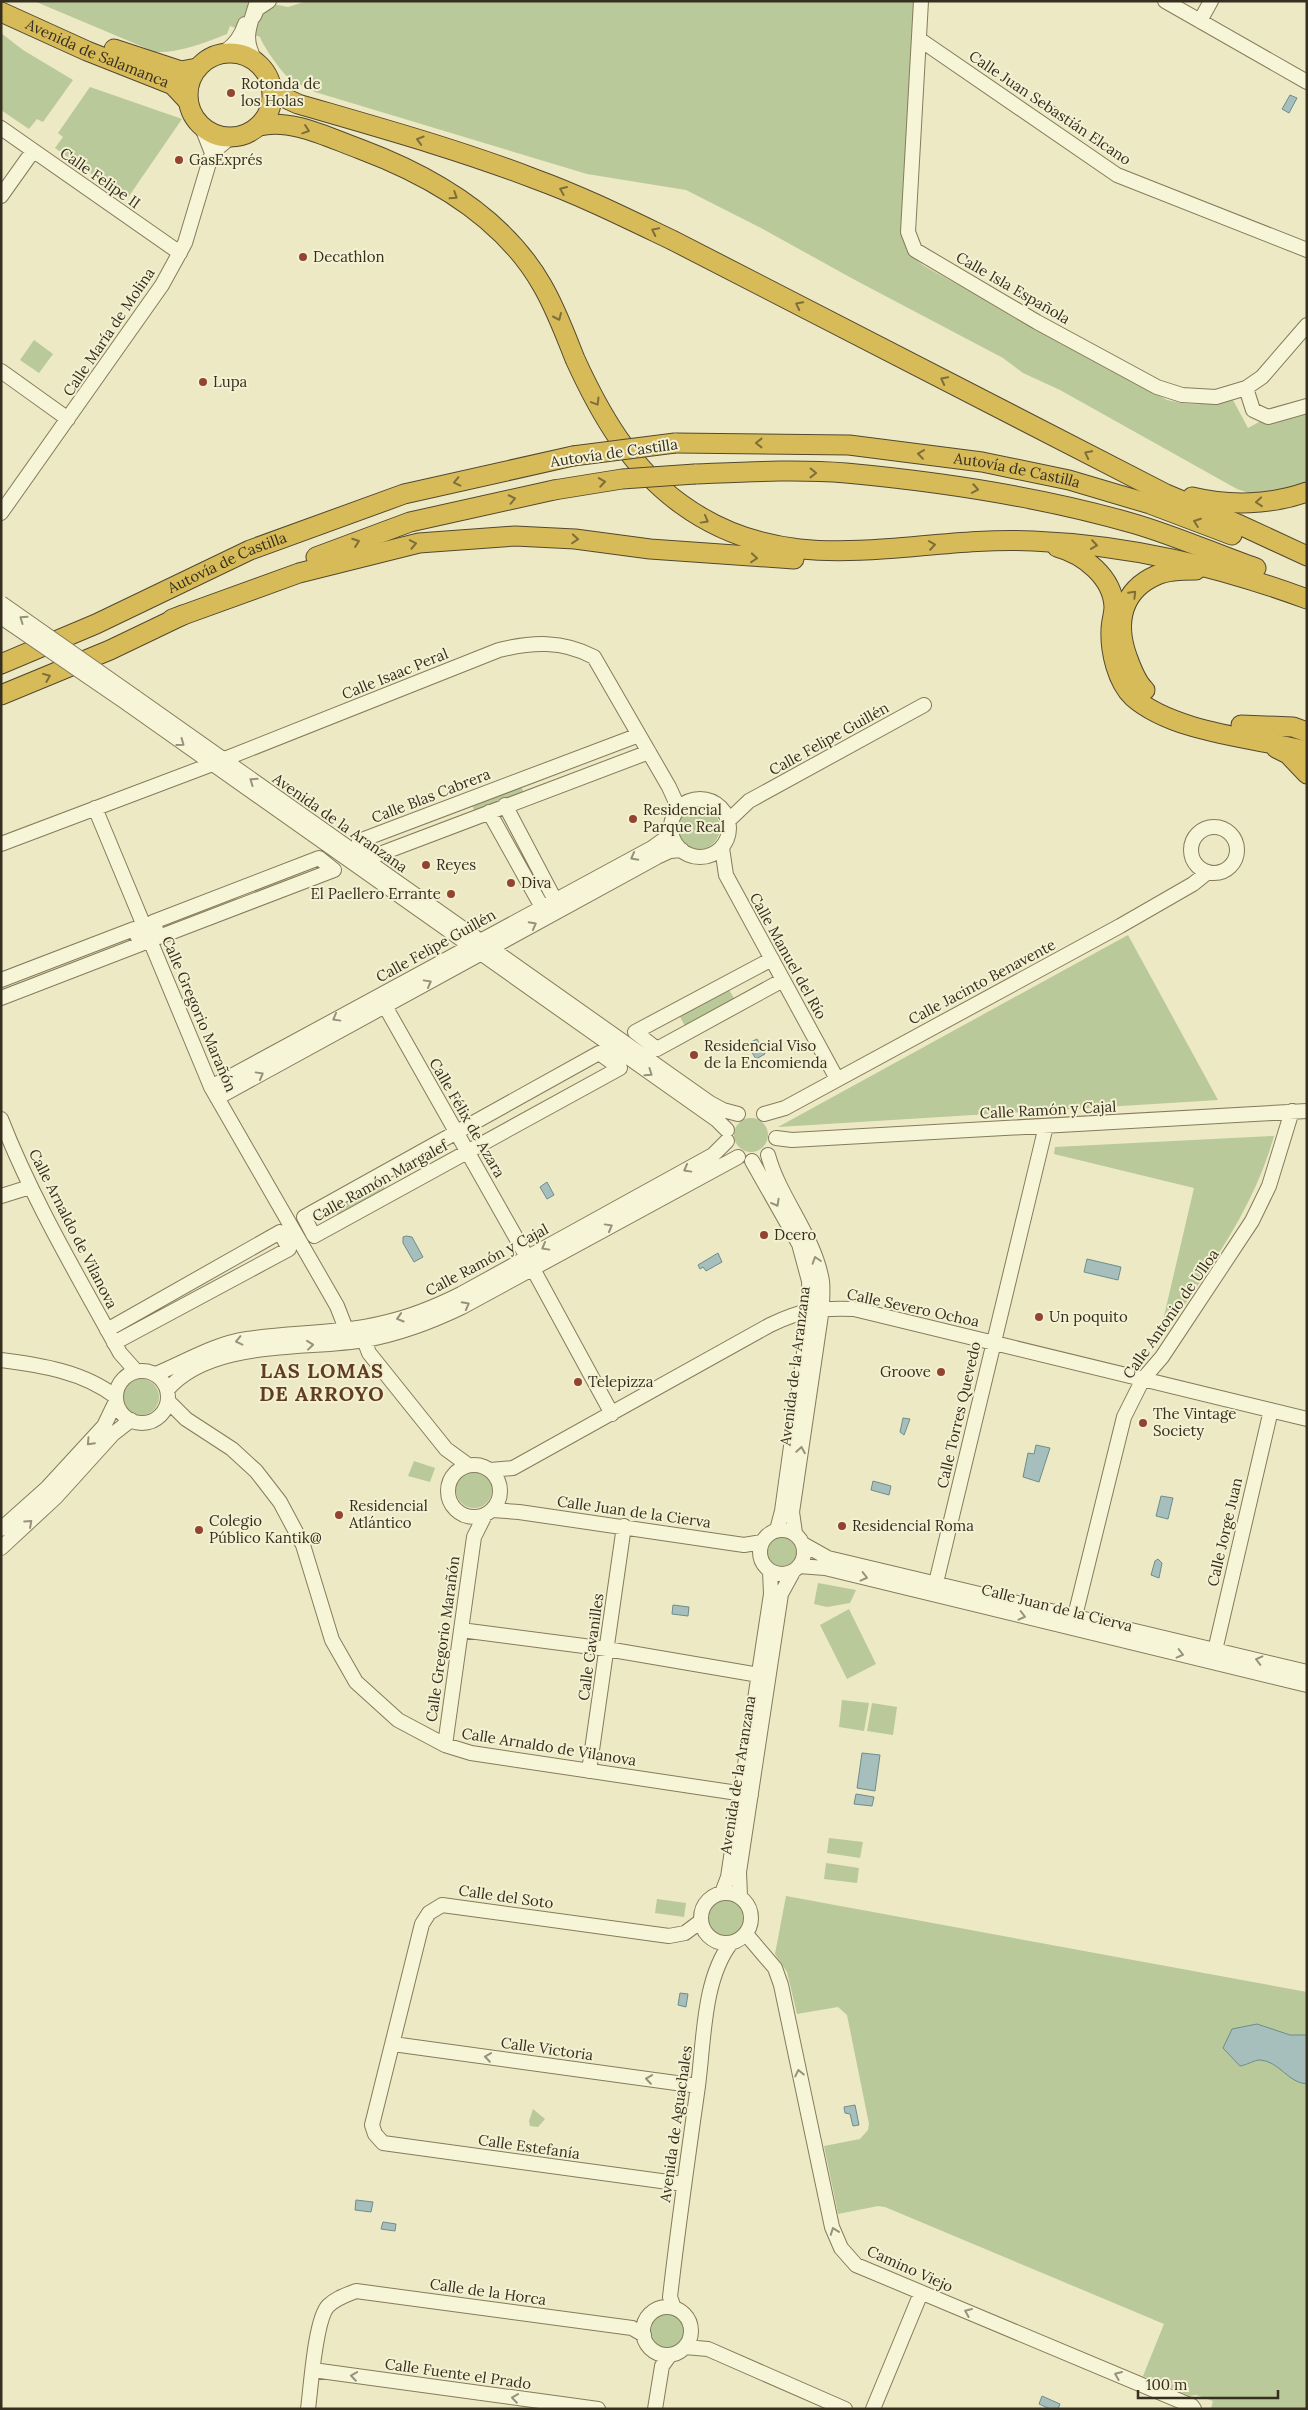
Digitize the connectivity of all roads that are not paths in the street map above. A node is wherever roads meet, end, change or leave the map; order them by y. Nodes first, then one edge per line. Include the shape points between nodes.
1 (3, 1) edge
2 (269, 1) edge
3 (920, 1) edge
4 (1165, 1) edge
5 (1211, 1) edge
6 (251, 6) edge
7 (1, 12) edge
8 (1200, 21) junction
9 (919, 39) junction
10 (224, 52) junction
11 (255, 60) junction
12 (197, 68) junction
13 (1307, 82) edge
14 (271, 84) junction
15 (188, 101) junction
16 (201, 126) junction
17 (258, 126) junction
18 (1, 128) edge
19 (230, 137) junction
20 (33, 151) junction
21 (212, 153) junction
22 (1, 196) edge
23 (1307, 250) edge
24 (180, 253) junction
25 (1307, 325) edge
26 (1, 371) edge
27 (1246, 388) junction
28 (1307, 406) edge
29 (68, 419) junction
30 (1120, 471) junction
31 (1307, 492) edge
32 (1, 513) edge
33 (1029, 540) junction
34 (250, 550) junction
35 (897, 550) junction
36 (1307, 556) edge
37 (1307, 567) edge
38 (1217, 569) junction
39 (1307, 588) edge
40 (1307, 599) edge
41 (1, 603) edge
42 (1, 616) edge
43 (172, 620) junction
44 (1, 653) edge
45 (1, 664) edge
46 (1, 695) edge
47 (131, 701) junction
48 (924, 705) dead end
49 (1302, 728) edge
50 (639, 736) junction
51 (1264, 741) junction
52 (1307, 751) edge
53 (649, 752) junction
54 (216, 762) junction
55 (1307, 774) edge
56 (669, 786) junction
57 (692, 801) junction
58 (749, 801) junction
59 (504, 805) junction
60 (719, 806) junction
61 (96, 808) junction
62 (679, 809) junction
63 (489, 812) junction
64 (728, 820) junction
65 (672, 828) junction
66 (1, 844) edge
67 (722, 848) junction
68 (682, 850) junction
69 (702, 857) junction
70 (1203, 869) dead end
71 (726, 875) junction
72 (555, 900) junction
73 (542, 907) junction
74 (153, 922) joint
75 (480, 947) junction
76 (772, 959) junction
77 (1, 980) edge
78 (783, 980) junction
79 (1, 998) edge
80 (382, 1001) junction
81 (646, 1041) junction
82 (621, 1054) junction
83 (837, 1079) junction
84 (214, 1093) junction
85 (1292, 1111) junction
86 (1307, 1111) edge
87 (738, 1114) junction
88 (768, 1118) junction
89 (1, 1119) edge
90 (1046, 1126) junction
91 (457, 1133) junction
92 (727, 1135) junction
93 (773, 1146) junction
94 (468, 1151) junction
95 (738, 1157) junction
96 (752, 1161) junction
97 (30, 1187) junction
98 (1, 1196) edge
99 (308, 1225) junction
100 (289, 1236) junction
101 (530, 1263) junction
102 (816, 1309) junction
103 (346, 1329) junction
104 (107, 1330) junction
105 (364, 1340) junction
106 (993, 1342) junction
107 (117, 1348) junction
108 (1, 1360) edge
109 (156, 1374) junction
110 (127, 1377) junction
111 (1143, 1379) junction
112 (99, 1384) junction
113 (168, 1396) junction
114 (116, 1399) junction
115 (1271, 1410) junction
116 (161, 1414) junction
117 (612, 1414) junction
118 (186, 1419) junction
119 (1307, 1419) edge
120 (132, 1420) junction
121 (446, 1449) junction
122 (468, 1465) junction
123 (514, 1468) junction
124 (490, 1470) junction
125 (452, 1477) junction
126 (494, 1502) junction
127 (464, 1515) junction
128 (624, 1526) junction
129 (1, 1529) edge
130 (777, 1530) junction
131 (474, 1537) junction
132 (799, 1539) junction
133 (1, 1548) edge
134 (760, 1548) junction
135 (796, 1569) junction
136 (770, 1571) junction
137 (934, 1589) junction
138 (1074, 1622) junction
139 (461, 1630) junction
140 (607, 1649) junction
141 (1213, 1656) junction
142 (1307, 1672) edge
143 (758, 1675) junction
144 (1307, 1685) edge
145 (445, 1746) junction
146 (590, 1771) junction
147 (746, 1794) junction
148 (722, 1893) junction
149 (740, 1896) junction
150 (703, 1926) junction
151 (746, 1934) junction
152 (725, 1942) junction
153 (393, 2044) junction
154 (698, 2086) junction
155 (375, 2134) joint
156 (683, 2184) junction
157 (921, 2292) junction
158 (669, 2304) junction
159 (640, 2329) junction
160 (691, 2333) junction
161 (685, 2347) junction
162 (708, 2349) junction
163 (663, 2358) junction
164 (313, 2370) junction
165 (308, 2409) edge
166 (598, 2409) edge
167 (655, 2409) edge
168 (845, 2409) edge
169 (873, 2409) edge
170 (1194, 2409) edge

1 - 12 highway, Avenida de Salamanca via 94,43 180,71
2 - 6 street via 257,9
3 - 9 street, Calle Isla Española
4 - 8 street
5 - 8 street
6 - 10 street via 241,35
6 - 11 street via 247,46
7 - 15 highway, Avenida de Salamanca via 173,85
8 - 13 street
9 - 23 street, Calle Juan Sebastián Elcano via 1117,175
9 - 27 street, Calle Isla Española via 908,232 915,250 1037,322 1157,387 1182,395 1216,397
10 - 11 highway via 242,54
10 - 12 highway via 208,58
11 - 14 highway
12 - 15 highway via 189,84
14 - 17 highway via 270,107
30 -> 14 highway via 608,209 466,154 292,101
15 - 16 highway
16 - 19 highway via 217,135
16 - 21 street
17 - 19 highway via 250,132
17 -> 35 highway via 276,123 294,126 380,157 440,187 489,222 522,256 542,286 591,394 626,450 656,484 690,511 730,532 772,546 802,550
18 - 20 street, Calle Felipe II
19 - 21 street
20 - 22 street
20 - 24 street, Calle Felipe II
21 - 24 street, Calle María de Molina via 190,230
24 - 29 street, Calle María de Molina via 162,285
25 - 27 street, Calle Isla Española via 1262,378
26 - 29 street
27 - 28 street via 1253,410 1268,417
29 - 32 street, Calle María de Molina
31 -> 30 highway via 1261,502 1209,500 1181,494
30 - 36 highway
35 -> 33 highway via 947,543
33 -> 38 highway via 1138,551
33 - 51 highway via 1072,551 1097,569 1110,591 1114,606 1111,631 1115,667 1132,696 1158,714 1200,728
37 -> 34 highway, Autovía de Castilla, bridge via 1150,504 1069,480 982,462 849,445 675,443 573,456 404,494
34 - 44 highway
34 - 45 highway, Autovía de Castilla via 96,624
43 -> 35 highway via 299,572 419,543 515,536 781,560 847,557
38 - 40 highway
49 -> 38 highway via 1231,724 1166,707 1142,687 1132,670 1120,625 1125,602 1158,574
43 -> 39 highway, Autovía de Castilla, bridge via 287,568 410,522 554,490 622,479 695,474 844,473 971,488 1136,524
47 -> 41 street, Avenida de la Aranzana, bridge
42 - 47 street, Avenida de la Aranzana, bridge
46 -> 43 highway, Autovía de Castilla via 102,654
47 - 54 street, Avenida de la Aranzana
48 - 58 street, Calle Felipe Guillén
50 - 53 street
50 - 54 street, Calle Isaac Peral via 594,657 555,644 541,643 499,650
50 - 63 street, Calle Blas Cabrera via 359,841 377,855
51 - 52 highway
51 - 55 highway via 1288,754
53 - 56 street
53 - 59 street, Calle Blas Cabrera
54 - 61 street, Calle Isaac Peral
54 - 75 street, Avenida de la Aranzana
56 - 57 street
56 - 62 street
57 - 60 street via 704,800
57 - 62 street
58 - 60 street, Calle Felipe Guillén
58 - 64 street, Calle Felipe Guillén
59 - 63 street, Calle Blas Cabrera
59 - 72 street
60 - 64 street
61 - 66 street, Calle Isaac Peral
61 - 84 street, Calle Gregorio Marañón
62 - 65 street
63 - 73 street
64 - 67 street via 729,830
65 - 68 street via 676,844
65 -> 72 street, Calle Felipe Guillén via 666,838 652,848
67 - 69 street
67 - 71 street, Calle Manuel del Río
68 - 69 street
75 -> 68 street, Calle Felipe Guillén via 657,857
69 - 71 street, Calle Manuel del Río
70 - 83 street, Calle Jacinto Benavente via 1192,884 1111,931
71 - 76 street, Calle Manuel del Río
72 - 73 street, Calle Felipe Guillén
73 - 75 street, Calle Felipe Guillén
74 - 74 street via 159,937 334,870 319,858
75 - 80 street, Calle Felipe Guillén
75 - 82 street, Avenida de la Aranzana
76 - 78 street, Calle Manuel del Río
76 - 81 street via 635,1032
77 - 79 street via 134,929 141,944
78 - 81 street via 657,1049
78 - 83 street, Calle Manuel del Río
80 - 84 street, Calle Felipe Guillén
80 - 91 street, Calle Félix de Azara
81 - 82 street
82 - 87 street, Avenida de la Aranzana via 723,1110
82 - 91 street, Calle Ramón Margalef via 599,1053
82 -> 92 street, Avenida de la Aranzana via 717,1120
82 - 94 street, Calle Ramón Margalef via 620,1068
83 - 88 street, Calle Jacinto Benavente
84 - 100 street, Calle Gregorio Marañón
85 - 86 street, Calle Ramón y Cajal
85 - 90 street, Calle Ramón y Cajal
85 - 111 street, Calle Antonio de Ulloa via 1269,1186 1252,1221 1162,1357
87 - 88 street via 750,1110
87 - 92 street via 729,1124
88 - 93 street
89 - 97 street, Calle Arnaldo de Vilanova
90 - 93 street, Calle Ramón y Cajal via 792,1140
90 - 106 street, Calle Torres Quevedo
91 - 94 street, Calle Félix de Azara
91 - 99 street, Calle Ramón Margalef via 304,1217
92 - 95 street via 730,1149
92 -> 101 street, Calle Ramón y Cajal via 713,1154
93 - 96 street
102 -> 93 street, Avenida de la Aranzana via 822,1282 816,1259 773,1173
94 - 99 street, Calle Ramón Margalef via 314,1236
94 - 101 street, Calle Félix de Azara
95 - 96 street
101 -> 95 street, Calle Ramón y Cajal
96 -> 102 street, Avenida de la Aranzana via 799,1244
97 - 98 street
97 - 104 street, Calle Arnaldo de Vilanova
99 - 100 street, Calle Ramón Margalef
100 - 103 street, Calle Gregorio Marañón via 337,1306
100 - 104 street, Calle Ramón Margalef via 280,1232
100 - 107 street via 289,1249
101 -> 103 street, Calle Ramón y Cajal via 431,1309
105 -> 101 street, Calle Ramón y Cajal via 434,1321
101 - 117 street, Calle Félix de Azara
102 - 106 street, Calle Severo Ochoa via 854,1309
102 - 117 street, Calle Severo Ochoa via 794,1313
102 - 130 street, Avenida de la Aranzana
132 -> 102 street, Avenida de la Aranzana via 792,1512
103 -> 109 street, Calle Ramón y Cajal via 247,1339 200,1352
104 - 107 street, Calle Arnaldo de Vilanova
113 -> 105 street, Calle Ramón y Cajal via 182,1376 227,1357
105 - 121 street via 369,1353
106 - 111 street, Calle Severo Ochoa
106 - 137 street, Calle Torres Quevedo
107 - 110 street, Calle Arnaldo de Vilanova
108 - 112 street via 45,1367
109 - 110 street via 146,1371
109 - 113 street
110 - 112 street
110 - 114 street
111 - 115 street, Calle Severo Ochoa
111 - 138 street, Calle Antonio de Ulloa via 1124,1417
112 - 114 street
113 - 116 street
113 - 118 street, Calle Arnaldo de Vilanova
114 - 120 street via 124,1416
114 -> 129 street via 104,1426 47,1488
115 - 119 street, Calle Severo Ochoa
115 - 141 street, Calle Jorge Juan
116 - 118 street, Calle Arnaldo de Vilanova
116 - 120 street via 148,1422
117 - 123 street, Calle Severo Ochoa
118 - 145 street, Calle Arnaldo de Vilanova via 232,1449 256,1471 280,1502 302,1545 332,1640 356,1682 398,1720
133 -> 120 street via 56,1497 113,1434
121 - 122 street
121 - 125 street
122 - 124 street
122 - 125 street
123 - 124 street, Calle Severo Ochoa
123 - 126 street, Calle Severo Ochoa
124 - 126 street
125 - 127 street via 449,1499
126 - 127 street via 478,1517
126 - 128 street, Calle Juan de la Cierva via 519,1512
126 - 131 street, Calle Gregorio Marañón
127 - 131 street
128 - 134 street, Calle Juan de la Cierva
128 - 140 street, Calle Cavanilles
130 - 132 street via 786,1530
130 - 134 street via 768,1534
131 - 139 street, Calle Gregorio Marañón
132 - 135 street via 804,1552
132 - 137 street, Calle Juan de la Cierva via 828,1558
134 - 136 street via 763,1564
135 - 136 street via 778,1574
135 -> 137 street, Calle Juan de la Cierva via 825,1568
135 - 147 street, Avenida de la Aranzana via 781,1594
136 - 143 street, Avenida de la Aranzana via 771,1594
137 - 138 street, Calle Juan de la Cierva
138 - 141 street, Calle Juan de la Cierva
139 - 140 street
139 - 145 street, Calle Gregorio Marañón
140 - 143 street
140 - 146 street, Calle Cavanilles
142 -> 141 street, Calle Juan de la Cierva
141 - 144 street, Calle Juan de la Cierva
143 - 147 street, Avenida de la Aranzana
145 - 146 street, Calle Arnaldo de Vilanova
146 - 147 street, Calle Arnaldo de Vilanova
147 - 148 street, Avenida de la Aranzana
147 - 149 street, Avenida de la Aranzana via 738,1883
148 - 149 street
148 - 150 street via 706,1904
149 - 151 street via 751,1914
150 - 152 street
150 - 153 street, Calle del Soto via 669,1936 442,1906 429,1913 422,1924
151 - 152 street
157 -> 151 street, Camino Viejo via 856,2265 841,2248 832,2227 781,1985 775,1968
152 - 154 street, Avenida de Aguachales via 712,1982
154 -> 153 street, Calle Victoria
153 - 155 street, Calle del Soto via 372,2125
154 - 156 street, Avenida de Aguachales
155 - 156 street, Calle Estefanía via 383,2143
156 - 158 street, Avenida de Aguachales
157 - 169 street
170 -> 157 street, Camino Viejo
158 - 159 street via 652,2313
158 - 160 street via 688,2318
159 - 163 street via 648,2346
159 - 164 street, Calle de la Horca via 356,2291 341,2296 328,2306 320,2320
160 - 161 street
160 - 162 street
161 - 162 street
161 - 163 street
162 - 168 street
163 - 167 street
164 - 165 street
166 -> 164 street, Calle Fuente el Prado

